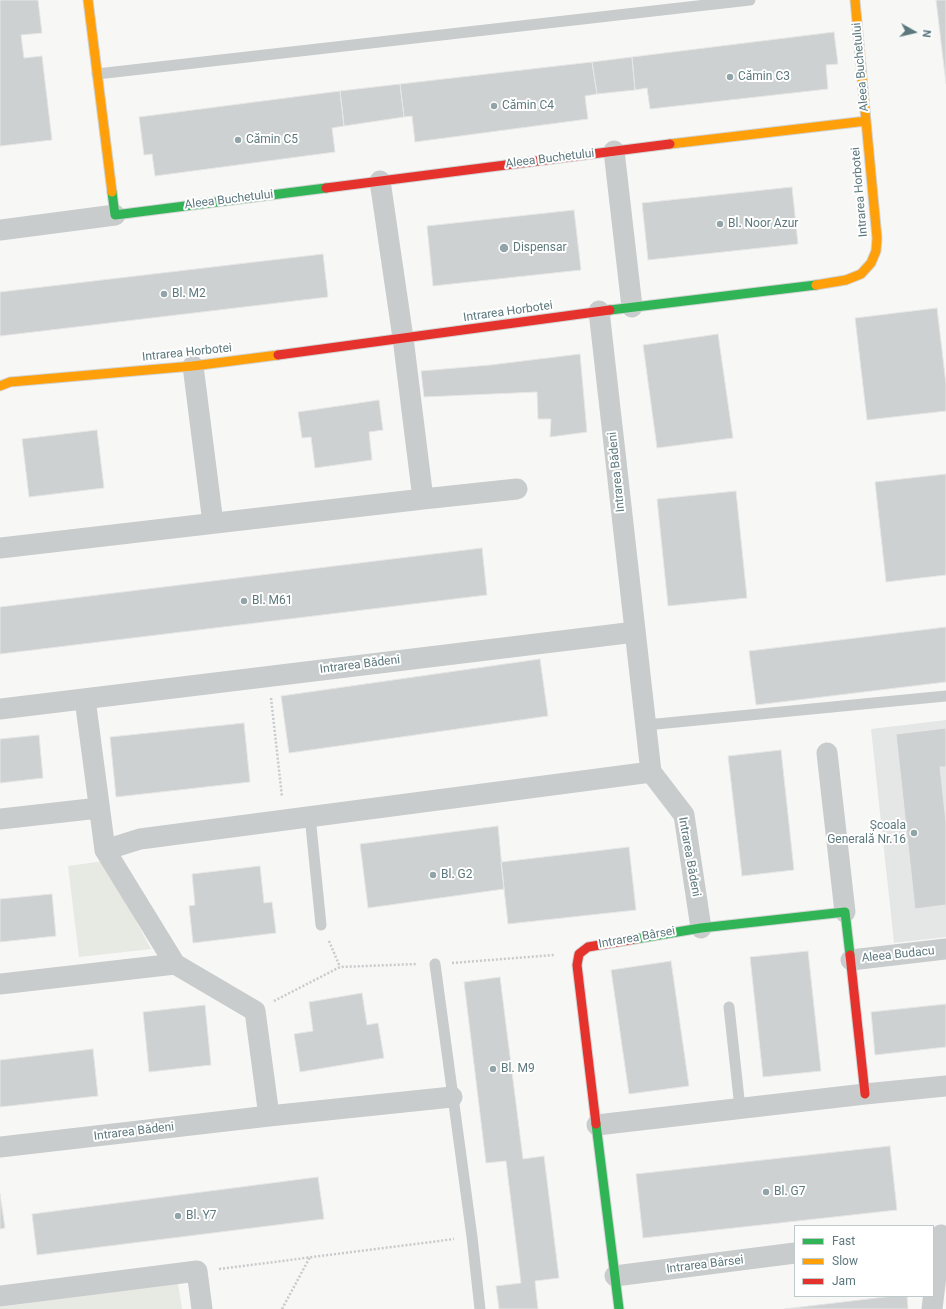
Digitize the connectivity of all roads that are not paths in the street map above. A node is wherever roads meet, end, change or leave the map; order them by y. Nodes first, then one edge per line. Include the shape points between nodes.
1 (88, 0) edge
2 (750, 0) edge
3 (855, 0) edge
4 (97, 74) junction
5 (866, 121) junction
6 (614, 151) junction
7 (380, 181) junction
8 (114, 215) junction
9 (0, 230) edge
10 (632, 307) junction
11 (599, 311) junction
12 (403, 338) junction
13 (192, 366) junction
14 (0, 386) edge
15 (518, 489) dead end
16 (423, 499) junction
17 (214, 523) junction
18 (0, 548) edge
19 (635, 632) junction
20 (946, 696) edge
21 (86, 698) junction
22 (0, 709) edge
23 (646, 725) junction
24 (827, 753) dead end
25 (651, 772) junction
26 (99, 808) junction
27 (310, 816) junction
28 (0, 819) edge
29 (105, 850) junction
30 (846, 912) junction
31 (321, 925) road end
32 (701, 928) junction
33 (946, 949) edge
34 (851, 960) junction
35 (175, 964) junction
36 (435, 964) road end
37 (0, 984) edge
38 (729, 1007) dead end
39 (946, 1086) edge
40 (865, 1094) junction
41 (452, 1097) junction
42 (740, 1108) junction
43 (269, 1116) junction
44 (596, 1126) junction
45 (0, 1147) edge
46 (940, 1234) edge
47 (794, 1253) edge
48 (615, 1276) junction
49 (934, 1290) edge
50 (0, 1296) edge
51 (933, 1297) edge
52 (202, 1309) edge
53 (480, 1309) edge
54 (619, 1309) edge
55 (932, 1309) edge

1 - 4 street
2 - 4 lane
3 - 5 street, Aleea Buchetului
4 - 8 street
5 - 6 street, Aleea Buchetului
5 - 10 street, Intrarea Horbotei via 877,238 876,251 871,263 861,274 830,284
6 - 7 street, Aleea Buchetului
6 - 10 street
7 - 8 street, Aleea Buchetului
7 - 12 street
8 - 9 street, Aleea Buchetului
10 - 11 street, Intrarea Horbotei
11 - 12 street, Intrarea Horbotei
11 - 19 street, Intrarea Bădeni
12 - 13 street, Intrarea Horbotei
12 - 16 street
13 - 14 street, Intrarea Horbotei via 10,382
13 - 17 street
15 - 16 street
16 - 17 street
17 - 18 street
19 - 21 street, Intrarea Bădeni
19 - 23 street, Intrarea Bădeni
20 - 23 lane
21 - 22 street, Intrarea Bădeni
21 - 26 street
23 - 25 street, Intrarea Bădeni
24 - 30 street
25 - 27 street
25 - 32 street, Intrarea Bădeni via 684,815
26 - 28 street
26 - 29 street
27 - 29 street via 140,839
27 - 31 lane
29 - 35 street
30 - 32 street, Intrarea Bârsei
30 - 34 street
32 - 44 street, Intrarea Bârsei via 588,947 579,954 577,965
33 - 34 street, Aleea Budacu
34 - 40 street
35 - 37 street
35 - 43 street via 255,1010
36 - 41 lane
38 - 42 lane
39 - 40 street
40 - 42 street
41 - 43 street, Intrarea Bădeni
41 - 53 lane
42 - 44 street
43 - 45 street, Intrarea Bădeni
44 - 48 street
46 - 49 street
47 - 48 street, Intrarea Bârsei
48 - 54 street
50 - 52 street via 197,1271
51 - 55 street

